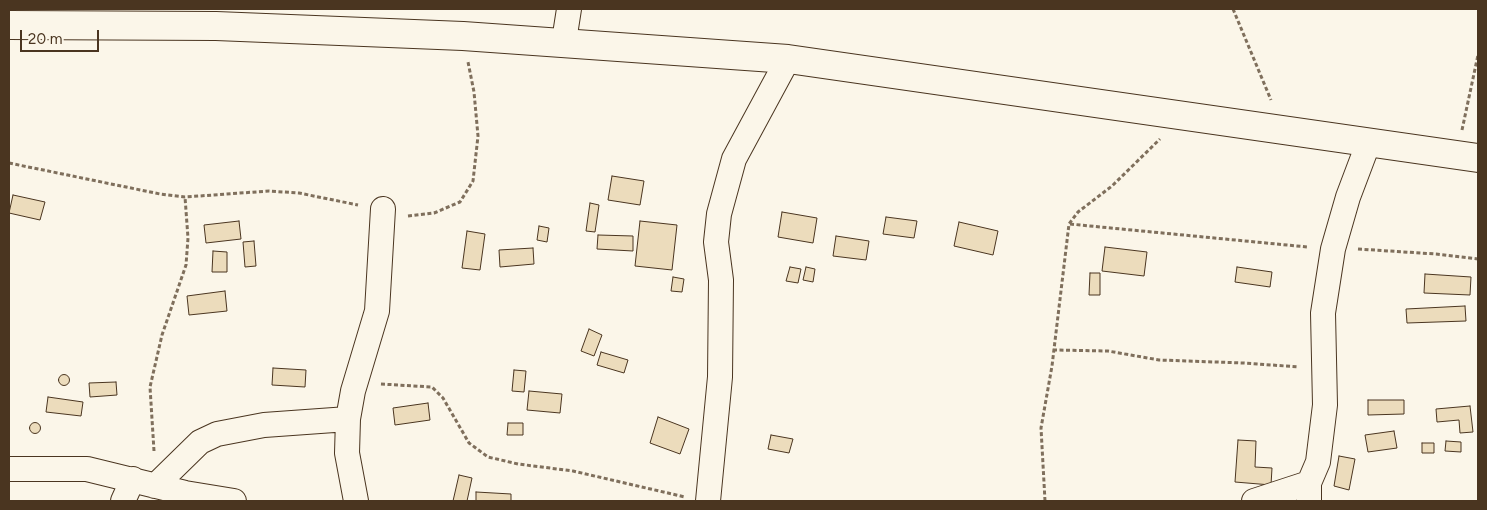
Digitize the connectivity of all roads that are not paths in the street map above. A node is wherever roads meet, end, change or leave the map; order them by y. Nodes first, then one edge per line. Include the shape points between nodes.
1 (569, 9) edge
2 (9, 25) edge
3 (564, 41) junction
4 (788, 59) junction
5 (1368, 144) junction
6 (1468, 156) edge
7 (382, 209) road end
8 (348, 419) junction
9 (9, 469) edge
10 (144, 482) junction
11 (1309, 492) edge
12 (701, 500) edge
13 (123, 501) edge
14 (234, 501) edge
15 (356, 501) edge
16 (1254, 501) edge

1 - 3 street
2 - 3 highway via 216,26
3 - 4 highway
4 - 5 highway via 1283,129
4 - 12 street via 734,159 719,214 716,242 721,280 720,377
5 - 6 highway
5 - 11 street via 1333,249 1323,313 1326,405 1318,462
7 - 8 street via 377,312 355,383
8 - 10 street via 264,424 217,434 200,442
8 - 15 street via 348,453
9 - 10 street via 87,469
10 - 13 street
10 - 14 street
11 - 16 street

